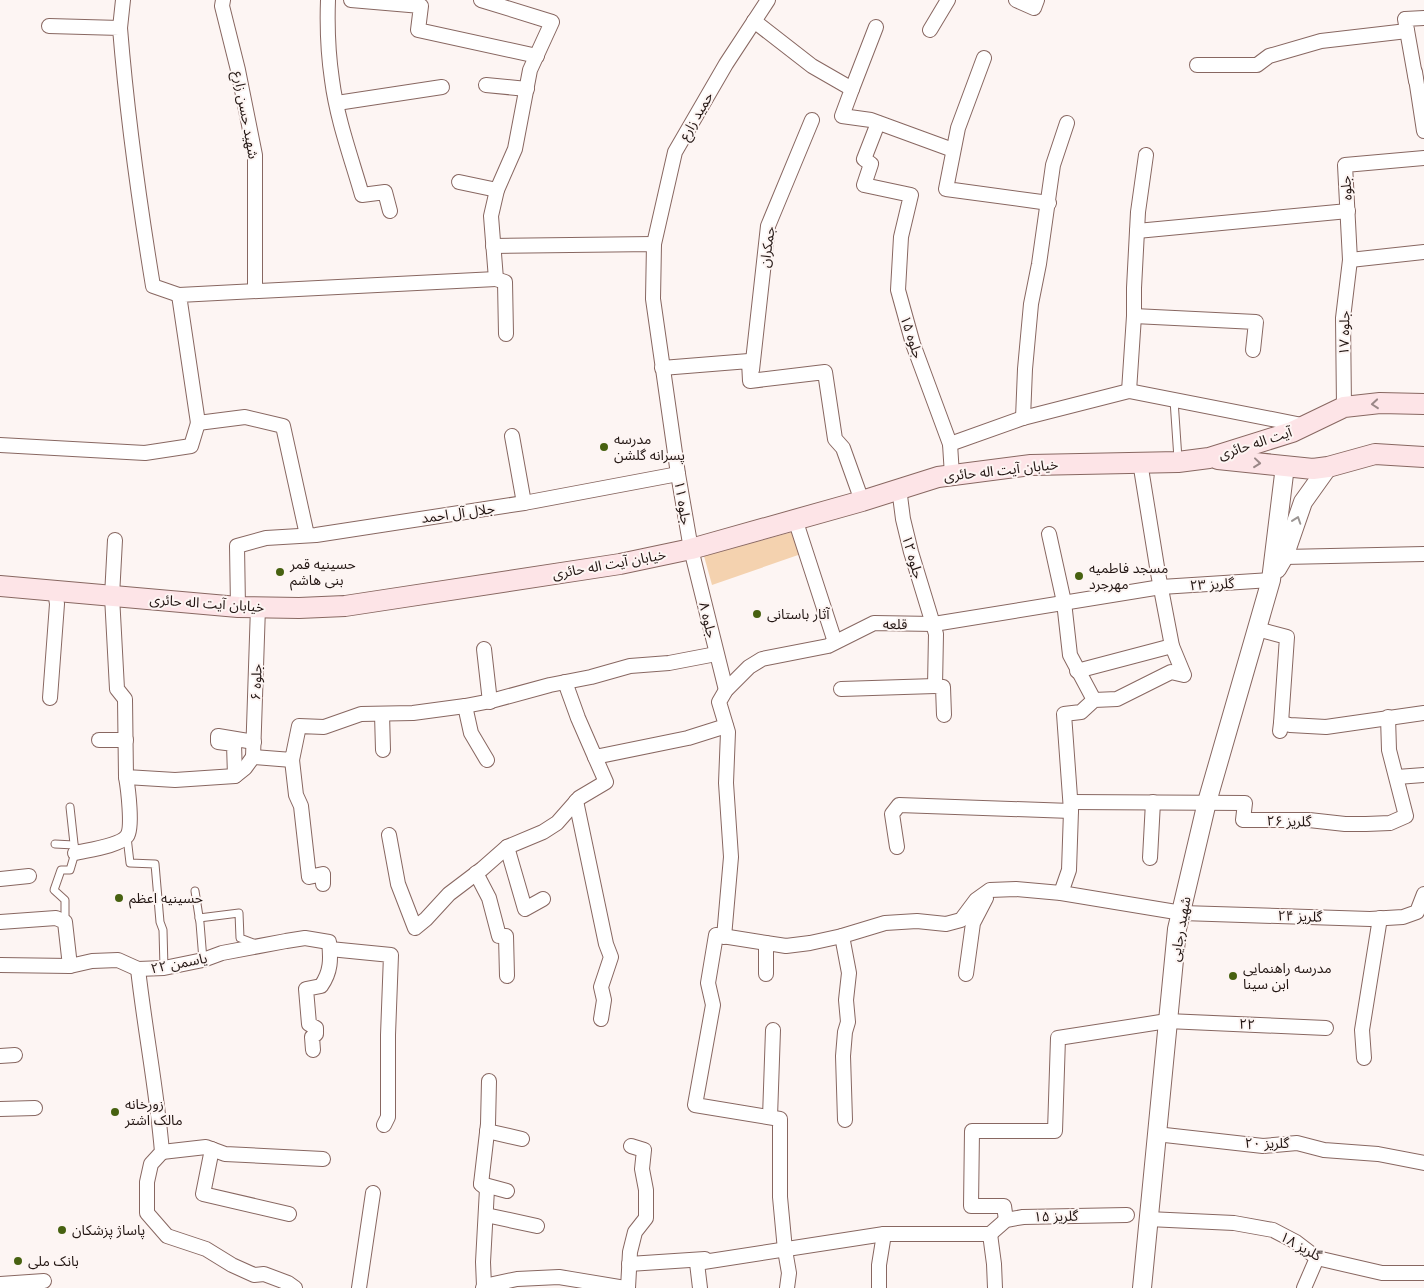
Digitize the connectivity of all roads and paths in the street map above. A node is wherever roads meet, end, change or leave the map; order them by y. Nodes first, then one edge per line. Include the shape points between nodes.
1 (123, 0) edge
2 (224, 0) edge
3 (328, 0) edge
4 (351, 0) edge
5 (481, 0) edge
6 (768, 0) edge
7 (948, 0) edge
8 (1016, 0) edge
9 (1037, 0) edge
10 (1424, 18) edge
11 (754, 21) junction
12 (49, 26) dead end
13 (1406, 26) junction
14 (876, 27) dead end
15 (120, 28) junction
16 (930, 30) dead end
17 (537, 56) junction
18 (984, 58) dead end
19 (1197, 65) dead end
20 (486, 85) dead end
21 (442, 87) dead end
22 (527, 89) junction
23 (852, 89) junction
24 (337, 103) junction
25 (812, 120) dead end
26 (878, 123) junction
27 (1067, 123) dead end
28 (1424, 131) edge
29 (954, 150) junction
30 (1146, 156) dead end
31 (1424, 158) edge
32 (459, 182) dead end
33 (497, 190) junction
34 (1048, 203) junction
35 (390, 211) dead end
36 (1348, 211) junction
37 (1136, 231) junction
38 (654, 244) junction
39 (493, 246) junction
40 (1424, 252) edge
41 (1350, 260) junction
42 (496, 279) junction
43 (256, 291) junction
44 (179, 295) junction
45 (1134, 316) junction
46 (506, 334) dead end
47 (1253, 350) dead end
48 (662, 368) junction
49 (750, 381) junction
50 (1129, 391) junction
51 (1174, 400) junction
52 (1424, 404) edge
53 (1344, 407) junction
54 (1023, 418) junction
55 (198, 423) junction
56 (1299, 429) junction
57 (512, 436) dead end
58 (950, 444) junction
59 (0, 446) edge
60 (1424, 457) edge
61 (1209, 458) junction
62 (1140, 462) junction
63 (1178, 462) junction
64 (1285, 466) junction
65 (1328, 467) junction
66 (678, 474) junction
67 (952, 475) junction
68 (899, 488) junction
69 (862, 501) junction
70 (524, 503) junction
71 (796, 519) junction
72 (1049, 534) dead end
73 (307, 535) junction
74 (115, 540) dead end
75 (691, 549) junction
76 (1424, 554) edge
77 (1284, 557) junction
78 (1271, 580) junction
79 (0, 586) edge
80 (1161, 587) junction
81 (55, 591) junction
82 (112, 596) junction
83 (1064, 602) junction
84 (238, 607) junction
85 (258, 607) junction
86 (934, 624) junction
87 (1257, 629) junction
88 (835, 642) junction
89 (1172, 646) junction
90 (484, 649) dead end
91 (716, 654) junction
92 (1077, 671) junction
93 (565, 682) junction
94 (936, 686) junction
95 (841, 689) dead end
96 (723, 696) junction
97 (50, 698) dead end
98 (1094, 700) junction
99 (490, 702) junction
100 (465, 706) junction
101 (1424, 713) edge
102 (382, 714) junction
103 (944, 715) dead end
104 (1388, 717) junction
105 (726, 726) junction
106 (99, 740) dead end
107 (126, 740) junction
108 (254, 742) junction
109 (383, 750) dead end
110 (595, 757) junction
111 (253, 758) junction
112 (292, 760) junction
113 (487, 760) dead end
114 (1424, 775) edge
115 (235, 776) junction
116 (126, 777) junction
117 (1397, 777) junction
118 (576, 801) junction
119 (1153, 802) junction
120 (1207, 802) junction
121 (1071, 806) junction
122 (70, 807) dead end
123 (389, 835) dead end
124 (127, 836) junction
125 (56, 844) dead end
126 (507, 847) junction
127 (897, 847) dead end
128 (74, 849) junction
129 (1150, 858) dead end
130 (476, 874) junction
131 (29, 876) dead end
132 (0, 879) edge
133 (323, 884) dead end
134 (990, 890) junction
135 (195, 891) dead end
136 (1060, 893) junction
137 (1424, 894) edge
138 (543, 899) dead end
139 (1182, 913) junction
140 (199, 918) junction
141 (1380, 918) junction
142 (0, 922) edge
143 (65, 922) junction
144 (842, 936) junction
145 (724, 937) junction
146 (766, 943) junction
147 (260, 946) junction
148 (329, 946) junction
149 (203, 960) junction
150 (0, 965) edge
151 (70, 966) junction
152 (164, 968) junction
153 (138, 970) junction
154 (766, 974) dead end
155 (966, 974) dead end
156 (507, 976) dead end
157 (600, 1018) dead end
158 (1167, 1021) junction
159 (1326, 1028) dead end
160 (773, 1030) dead end
161 (313, 1050) dead end
162 (15, 1055) dead end
163 (0, 1056) edge
164 (1364, 1058) dead end
165 (489, 1080) dead end
166 (35, 1108) dead end
167 (0, 1109) edge
168 (770, 1117) junction
169 (845, 1120) dead end
170 (384, 1124) dead end
171 (487, 1131) junction
172 (1156, 1134) junction
173 (522, 1139) dead end
174 (631, 1146) dead end
175 (212, 1149) junction
176 (162, 1152) junction
177 (324, 1159) dead end
178 (1424, 1163) edge
179 (482, 1184) junction
180 (507, 1191) dead end
181 (373, 1193) dead end
182 (289, 1214) dead end
183 (1127, 1214) dead end
184 (486, 1215) junction
185 (1148, 1219) junction
186 (1006, 1220) junction
187 (536, 1226) dead end
188 (884, 1234) junction
189 (990, 1234) junction
190 (785, 1250) junction
191 (731, 1258) junction
192 (1317, 1258) junction
193 (629, 1264) junction
194 (1424, 1273) edge
195 (44, 1281) dead end
196 (253, 1282) edge
197 (0, 1284) edge
198 (483, 1287) edge
199 (295, 1288) edge
200 (359, 1288) edge
201 (626, 1288) edge
202 (700, 1288) edge
203 (787, 1288) edge
204 (879, 1288) edge
205 (995, 1288) edge
206 (1142, 1288) edge
207 (1304, 1288) edge

1 - 15 street
2 - 43 street, شهید حسن زارع via 222,6 255,155
3 - 24 street via 327,33
4 - 17 street via 421,6 418,30
5 - 17 street via 552,22
6 - 11 street, حمید زارع
7 - 16 street
8 - 9 street via 1034,8
10 - 13 street
11 - 23 street via 812,66
11 - 38 street, حمید زارع via 675,152
12 - 15 street
13 - 19 street via 1321,41 1269,56 1257,65
13 - 28 street
14 - 23 street
15 - 44 street via 135,172 153,286
17 - 22 street via 530,70
18 - 29 street via 958,128
20 - 22 street
21 - 24 street
22 - 33 street via 515,149
23 - 26 street via 842,116
24 - 35 street via 362,195 385,192
25 - 49 street, جمکران via 768,226
26 - 29 street
26 - 58 street, جلوه ۱۵ via 864,159 871,164 864,185 910,195 901,238 898,290 913,344
27 - 34 street via 1053,165
29 - 34 street via 946,189
30 - 37 street
31 - 36 street, جلوه via 1345,165
32 - 33 street
33 - 39 street via 491,216
34 - 54 street via 1031,304
36 - 37 street
36 - 41 street, جلوه
37 - 45 street
38 - 39 street
38 - 48 street, حمید زارع via 653,299
39 - 42 street
40 - 41 street
41 - 53 street, جلوه ۱۷ via 1343,318
42 - 43 street
42 - 46 street via 505,282
43 - 44 street
44 - 55 street
45 - 47 street via 1256,322
45 - 50 street
48 - 49 street via 749,361
48 - 66 street, جلوه ۱۱
49 - 69 street via 825,372 835,439 843,448
50 - 51 street
50 - 54 street
51 - 56 street
51 - 63 lane
52 -> 53 main road, آیت اله حائری via 1380,403
53 - 56 main road, آیت اله حائری
54 - 58 street
55 - 59 street via 191,446 145,453
55 - 73 street via 245,417 282,426
56 - 61 main road, آیت اله حائری
56 - 64 main road
57 - 70 street
58 - 67 street, جلوه ۱۵
60 - 65 main road, آیت اله حائری via 1375,454
61 - 63 main road, خیابان آیت اله حائری
61 -> 64 main road, آیت اله حائری
62 - 63 main road, خیابان آیت اله حائری
62 - 67 main road, خیابان آیت اله حائری via 1031,465
62 - 80 street
64 - 65 main road, آیت اله حائری
64 - 78 street
77 -> 65 street via 1303,502
66 - 70 street, جلال آل احمد
66 - 75 street, جلوه ۱۱
67 - 68 main road, خیابان آیت اله حائری
68 - 69 main road, خیابان آیت اله حائری
68 - 86 street, جلوه ۱۲ via 911,552
69 - 71 main road, خیابان آیت اله حائری
70 - 73 street, جلال آل احمد
71 - 75 main road, خیابان آیت اله حائری
71 - 88 street
72 - 83 street
73 - 84 street, جلال آل احمد via 266,538 237,546
74 - 82 street
75 - 85 main road, خیابان آیت اله حائری via 620,564 381,602 299,608
75 - 91 street, جلوه ۸
76 - 77 street
77 - 78 street
78 - 80 street, گلریز ۲۳
78 - 87 street, شهید رجایی
79 - 81 main road, خیابان آیت اله حائری
80 - 83 street, گلریز ۲۳
80 - 89 street
81 - 82 main road, خیابان آیت اله حائری
81 - 97 street via 57,604
82 - 84 main road, خیابان آیت اله حائری
82 - 107 street via 117,689 125,699
83 - 86 street, قلعه
83 - 92 street via 1070,655
84 - 85 main road, خیابان آیت اله حائری
85 - 108 street, جلوه ۶
86 - 88 street, قلعه via 874,624
86 - 94 street, جلوه ۱۲
87 - 104 street via 1287,637 1280,727 1326,727
87 - 120 street, شهید رجایی
88 - 96 street, قلعه via 762,658 749,667
89 - 92 street
89 - 98 street via 1184,675 1171,672 1117,699
90 - 99 street
91 - 93 street via 630,666
91 - 96 street, جلوه ۸
92 - 98 street
93 - 99 street
93 - 110 street
94 - 95 street
94 - 103 street via 943,687
96 - 105 street, جلوه ۸
98 - 121 street via 1081,712 1064,714
99 - 100 street
100 - 102 street
100 - 113 street via 471,733
101 - 104 street
102 - 109 street
102 - 112 street via 361,714 324,727 299,726
104 - 117 street via 1390,750
105 - 110 street via 688,738
105 - 145 street, جلوه ۸ via 731,857
106 - 107 street
107 - 116 street
108 - 111 street, جلوه ۶
108 - 115 street via 218,736 218,742 234,744
110 - 118 street via 606,782
111 - 112 street
111 - 115 street
112 - 133 street via 309,877 323,874
114 - 117 street
115 - 116 street via 175,780
116 - 124 street via 130,828
117 - 120 street, گلریز ۲۶ via 1406,816 1390,823 1243,820 1245,803
118 - 126 street via 557,823
118 - 157 street via 611,957 601,987 604,1000
119 - 120 street
119 - 121 street
119 - 129 street
120 - 139 street, شهید رجایی
121 - 127 street via 899,806 892,814
121 - 136 street via 1069,870
122 - 128 lane
123 - 130 street via 398,884 414,928 449,894
124 - 128 street via 117,843
124 - 152 lane via 130,862 155,864
125 - 128 lane
126 - 130 street
126 - 138 street via 525,909
128 - 143 lane via 70,870 60,870 54,890 65,900
130 - 156 street via 489,898 499,936 506,936
131 - 132 street
134 - 136 street, گلریز ۲۴
134 - 144 street via 976,900 961,920 946,924 917,921 885,923
134 - 155 street via 973,922
135 - 140 lane
136 - 139 street, گلریز ۲۴
137 - 141 street, گلریز ۲۴ via 1417,912 1403,917
139 - 141 street, گلریز ۲۴
139 - 158 street, شهید رجایی via 1177,929
140 - 147 lane via 239,913 240,938
140 - 149 lane
141 - 164 street via 1362,1030
142 - 143 street via 56,918
143 - 151 street
144 - 146 street via 786,946
144 - 169 street via 849,973 848,1022 844,1032 843,1056
145 - 146 street
145 - 168 street via 716,936 711,958 708,983 713,1005 695,1105
146 - 154 street
147 - 148 street, یاسمن ۲۲ via 305,938
147 - 149 street, یاسمن ۲۲
148 - 161 street via 331,959 327,977 321,986 306,989 309,1024 316,1028 312,1037
148 - 170 street, یاسمن ۲۲ via 394,949 388,1035 388,1117
149 - 152 street, یاسمن ۲۲
150 - 151 street, یاسمن ۲۲
151 - 153 street, یاسمن ۲۲ via 118,960
152 - 153 street, یاسمن ۲۲
153 - 176 street via 159,1107
158 - 159 street, ۲۲
158 - 172 street, شهید رجایی
158 - 186 street, ۲۲ via 1058,1038 1056,1131 972,1131 971,1206 1004,1206
160 - 168 street
162 - 163 street
165 - 171 street
166 - 167 street
168 - 190 street via 780,1119 780,1197
171 - 173 street
171 - 179 street
172 - 178 street, گلریز ۲۰ via 1263,1146 1297,1143 1324,1150 1378,1154
172 - 185 street, شهید رجایی
174 - 193 street via 644,1150 642,1169 646,1218 635,1232
175 - 176 street
175 - 177 street via 224,1154
175 - 182 street via 203,1194
176 - 196 street via 151,1164 147,1182 147,1213 167,1236 206,1249
179 - 180 street
179 - 184 street via 487,1189
181 - 200 street
183 - 186 street, گلریز ۱۵
184 - 187 street
184 - 198 street
185 - 192 street, گلریز ۱۸ via 1234,1223 1273,1230
185 - 206 street, شهید رجایی
186 - 189 street
188 - 189 street
188 - 190 street
188 - 204 street
189 - 205 street
190 - 191 street
190 - 203 street via 789,1273
191 - 193 street
191 - 202 street via 697,1263
192 - 194 street, گلریز ۱۸ via 1382,1273
192 - 207 street
193 - 201 street
195 - 197 street
196 - 199 street via 264,1274 288,1282
198 - 201 street via 517,1279 559,1278

